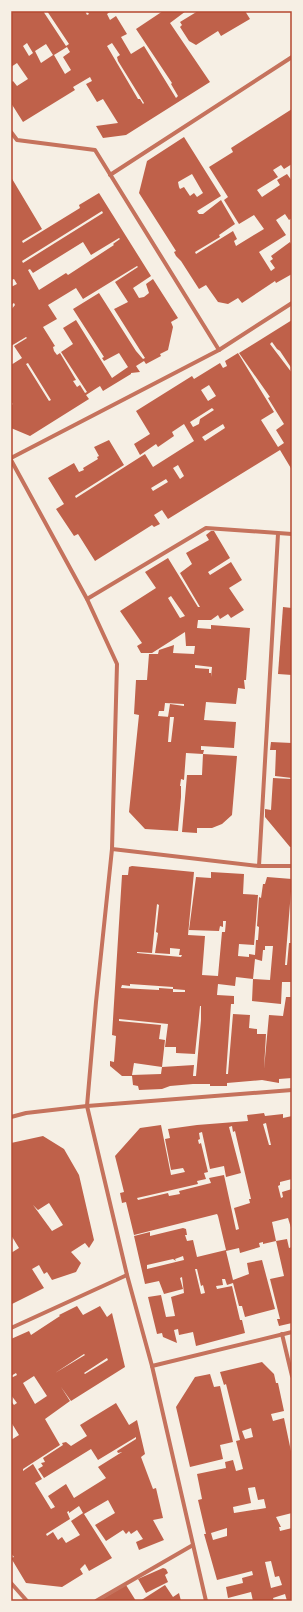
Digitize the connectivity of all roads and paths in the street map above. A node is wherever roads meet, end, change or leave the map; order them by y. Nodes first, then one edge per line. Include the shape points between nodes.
1 (292, 57) edge
2 (11, 132) edge
3 (110, 175) junction
4 (292, 303) edge
5 (219, 350) junction
6 (11, 459) edge
7 (278, 534) junction
8 (292, 534) edge
9 (87, 599) junction
10 (112, 848) junction
11 (259, 866) junction
12 (292, 866) edge
13 (292, 1090) edge
14 (87, 1106) junction
15 (11, 1117) edge
16 (128, 1275) junction
17 (11, 1328) edge
18 (292, 1332) edge
19 (282, 1334) junction
20 (152, 1366) junction
21 (292, 1376) edge
22 (193, 1545) junction
23 (11, 1583) edge
24 (27, 1601) edge
25 (96, 1601) edge
26 (206, 1601) edge

1 - 3 street
2 - 3 street via 17,140 95,150
3 - 5 street
4 - 5 street
5 - 6 street
6 - 9 street
7 - 8 street
7 - 9 street via 206,528
7 - 11 street
9 - 10 street via 117,664
10 - 11 street
10 - 14 street
11 - 12 street
13 - 14 street
14 - 15 street
14 - 16 street
16 - 17 street
16 - 20 street
18 - 19 street
19 - 20 street
19 - 21 street
20 - 22 street
22 - 25 street
22 - 26 street
23 - 24 street

